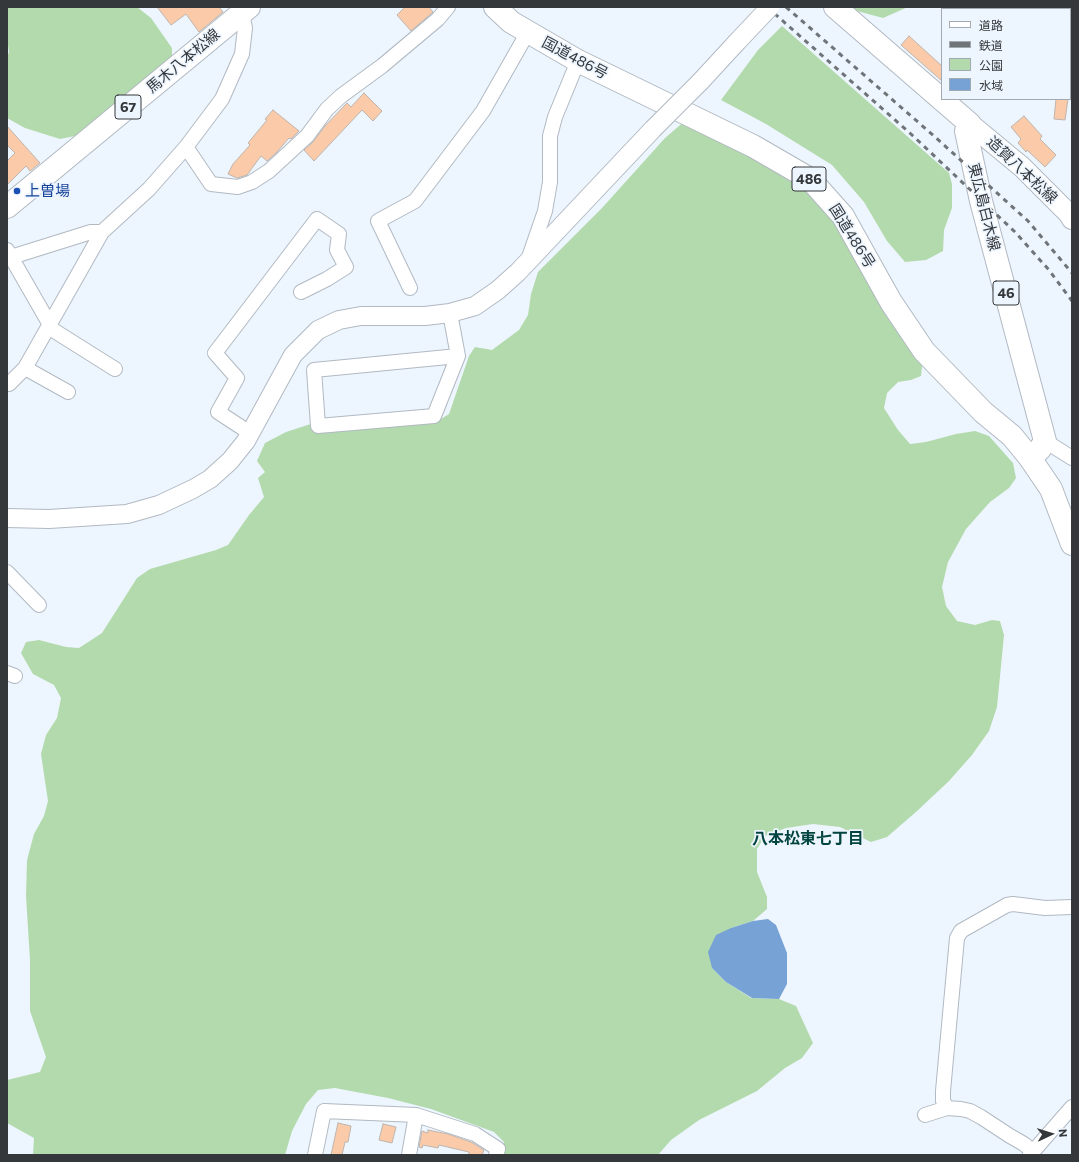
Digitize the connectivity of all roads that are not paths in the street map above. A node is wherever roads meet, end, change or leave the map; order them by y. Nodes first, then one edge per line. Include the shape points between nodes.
1 (448, 7) edge
2 (495, 7) edge
3 (770, 7) edge
4 (835, 7) edge
5 (245, 10) edge
6 (528, 32) junction
7 (578, 61) junction
8 (941, 99) edge
9 (942, 100) edge
10 (970, 124) junction
11 (186, 147) junction
12 (7, 207) edge
13 (1071, 215) edge
14 (102, 232) junction
15 (9, 253) edge
16 (527, 261) junction
17 (410, 288) dead end
18 (301, 292) dead end
19 (450, 314) junction
20 (49, 325) junction
21 (458, 356) junction
22 (25, 368) junction
23 (115, 369) dead end
24 (7, 384) edge
25 (68, 392) dead end
26 (250, 433) junction
27 (1045, 441) junction
28 (1030, 458) junction
29 (1072, 458) edge
30 (7, 518) edge
31 (1072, 544) edge
32 (7, 572) edge
33 (39, 605) dead end
34 (1072, 907) edge
35 (1072, 1107) edge
36 (947, 1108) junction
37 (416, 1115) junction
38 (925, 1115) dead end
39 (1031, 1153) edge
40 (316, 1155) edge
41 (409, 1155) edge
42 (496, 1155) edge

1 - 11 street via 438,19 382,66 341,96 327,109 307,136 269,171 252,182 238,187 211,184
2 - 6 main road, 国道486号 / 486 via 511,22
3 - 16 street, bridge
4 - 8 main road
5 - 11 street via 242,54 222,98
5 - 12 main road, 馬木八本松線 / 67
6 - 7 main road, 国道486号 / 486
6 - 17 street via 483,111 415,201 378,221
7 - 16 street via 550,136 550,182 545,210
7 - 28 main road, 国道486号 / 486 via 753,146 810,179 843,216 891,302 924,351 983,412 1012,436
9 - 10 main road
10 - 13 main road, 造賀八本松線 via 1022,167
10 - 27 main road, 東広島白木線 / 46 via 966,131 981,201
11 - 14 street via 149,189
14 - 15 street via 91,232
14 - 20 street
15 - 20 street
16 - 19 street via 498,290 475,306
18 - 26 street via 346,268 337,250 339,234 317,219 215,353 237,378 218,412
19 - 21 street
19 - 26 street via 361,316 339,320 318,330 293,355
20 - 22 street
20 - 23 street
21 - 21 street via 434,416 318,426 314,370
22 - 24 street
22 - 25 street
26 - 30 street via 230,461 210,479 159,505 127,514 49,519
27 - 28 main road
27 - 29 street
28 - 31 main road, 国道486号 / 486 via 1051,489
32 - 33 street
34 - 36 street via 1007,905 961,931 957,938 943,1091 943,1101
35 - 39 street
36 - 38 street
36 - 39 street via 970,1111 1024,1144
37 - 40 street via 324,1111
37 - 41 street
37 - 42 street via 475,1134 498,1149

